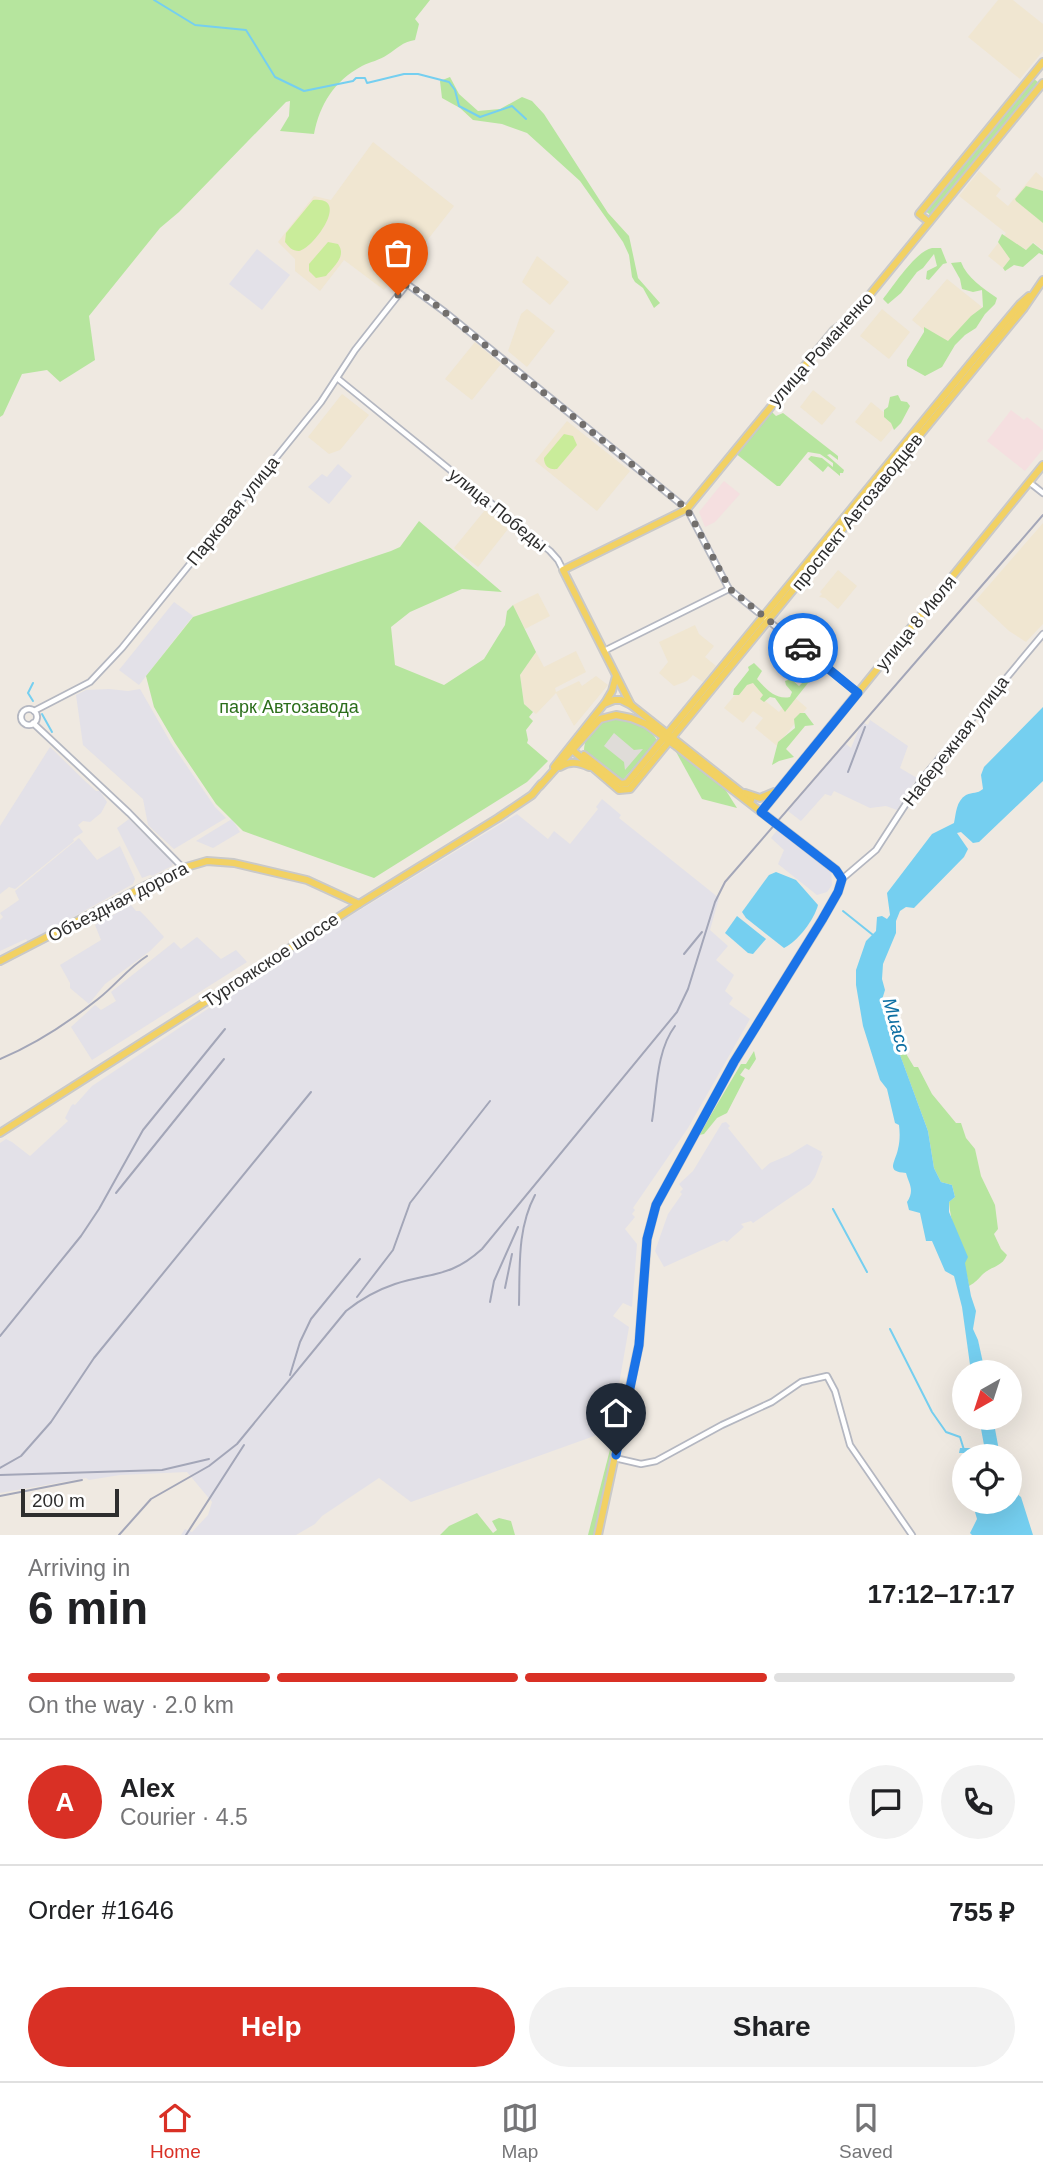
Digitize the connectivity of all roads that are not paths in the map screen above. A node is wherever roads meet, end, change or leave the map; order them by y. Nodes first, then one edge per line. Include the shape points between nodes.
1 (1043, 62) edge
2 (1043, 83) edge
3 (929, 222) junction
4 (1043, 280) edge
5 (337, 378) junction
6 (1043, 466) edge
7 (1029, 482) junction
8 (1043, 493) edge
9 (687, 509) junction
10 (564, 570) junction
11 (730, 589) junction
12 (766, 619) junction
13 (1043, 634) edge
14 (604, 651) junction
15 (616, 676) junction
16 (858, 693) junction
17 (604, 704) junction
18 (631, 705) junction
19 (34, 711) junction
20 (33, 723) junction
21 (669, 737) junction
22 (572, 747) junction
23 (591, 768) junction
24 (556, 770) junction
25 (540, 786) junction
26 (624, 788) junction
27 (779, 790) junction
28 (740, 791) junction
29 (761, 812) junction
30 (183, 868) junction
31 (836, 870) junction
32 (851, 872) junction
33 (842, 879) junction
34 (359, 904) junction
35 (0, 961) edge
36 (0, 1133) edge
37 (615, 1458) junction
38 (598, 1535) edge
39 (912, 1535) edge

1 - 3 main road via 919,214
2 - 3 main road, улица Романенко
3 - 9 main road, улица Романенко
4 - 12 main road, проспект Автозаводцев
5 - 9 street, Парковая улица via 407,284
5 - 10 street, улица Победы via 550,551
5 - 19 street, Парковая улица via 104,668 90,682
6 - 7 main road, улица 8 Июля
7 - 8 street
7 - 16 main road, улица 8 Июля
9 - 10 main road, улица Романенко
9 - 11 street
10 - 14 main road, улица Победы
11 - 12 street
11 - 14 street
12 - 16 street
12 - 21 main road, проспект Автозаводцев
13 - 32 street, Набережная улица via 922,779 878,847
14 - 15 main road, улица Победы
15 - 17 main road
15 - 18 main road, улица Победы
16 - 27 main road, улица 8 Июля
17 - 18 main road via 621,700
17 - 22 main road
18 - 21 main road
19 - 20 street
19 - 20 street via 25,710 21,717 24,723
20 - 30 street
21 - 22 main road via 638,720 609,716
21 - 26 main road, проспект Автозаводцев via 631,789
21 - 28 main road
21 - 29 main road
22 - 23 main road
22 - 24 main road, Тургоякское шоссе
22 - 25 main road, Тургоякское шоссе
22 - 26 main road
23 - 24 main road via 571,762
23 - 26 main road via 619,790
24 - 25 main road, Тургоякское шоссе
25 - 34 main road, Тургоякское шоссе via 507,812
27 - 28 main road via 760,798
27 - 29 main road, улица 8 Июля
28 - 29 main road
29 - 31 main road
30 - 34 main road, Объездная дорога via 207,861 234,863 307,880
30 - 35 main road, Объездная дорога
31 - 32 street
31 - 33 main road
32 - 33 street, Набережная улица
33 - 37 main road via 656,1205 647,1239 639,1345
34 - 36 main road, Тургоякское шоссе
37 - 38 main road
37 - 39 street via 641,1464 656,1461 772,1402 801,1382 827,1376 850,1445

